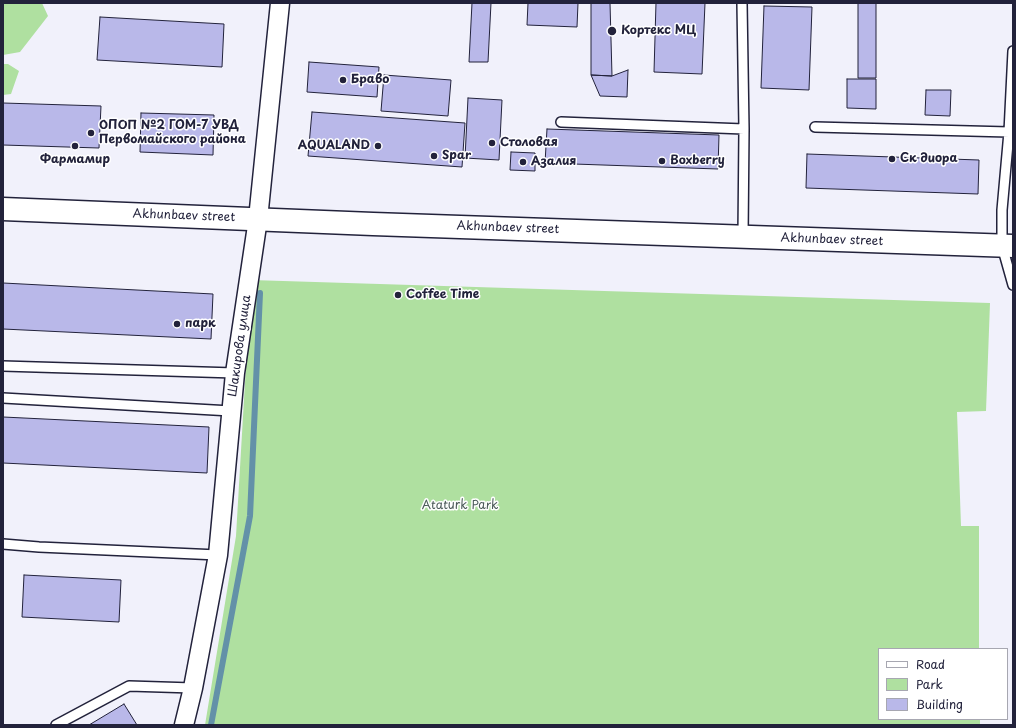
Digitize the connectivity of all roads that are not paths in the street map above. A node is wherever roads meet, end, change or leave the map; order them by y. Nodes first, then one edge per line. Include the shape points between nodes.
1 (280, 3) edge
2 (742, 3) edge
3 (1013, 51) edge
4 (561, 122) dead end
5 (815, 127) dead end
6 (744, 129) junction
7 (1009, 132) junction
8 (3, 209) edge
9 (258, 219) junction
10 (743, 236) junction
11 (1007, 246) edge
12 (1013, 285) edge
13 (3, 366) edge
14 (235, 373) junction
15 (3, 398) edge
16 (231, 411) junction
17 (3, 544) edge
18 (218, 555) junction
19 (193, 688) junction
20 (56, 725) edge
21 (184, 725) edge

1 - 9 street, Шакирова улица
2 - 6 lane
3 - 7 lane
4 - 6 lane
5 - 7 lane
6 - 10 lane
7 - 11 lane via 1002,210
8 - 9 main road, Akhunbaev street
9 - 10 main road, Akhunbaev street
9 - 14 street, Шакирова улица
10 - 11 main road, Akhunbaev street
11 - 12 lane
13 - 14 lane
14 - 16 street, Шакирова улица
15 - 16 lane
16 - 18 street, Шакирова улица
17 - 18 lane
18 - 19 street, Шакирова улица
19 - 20 lane via 129,686
19 - 21 street, Шакирова улица

